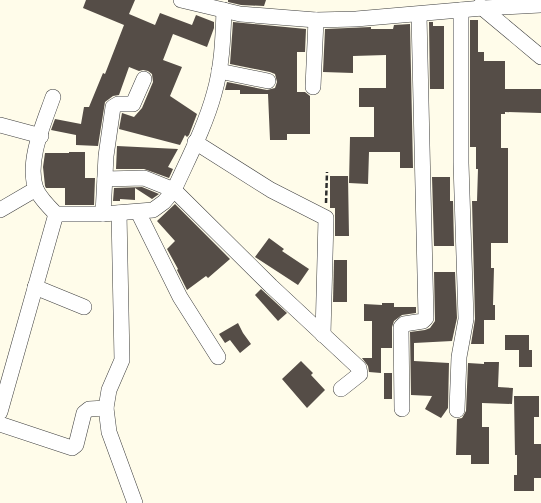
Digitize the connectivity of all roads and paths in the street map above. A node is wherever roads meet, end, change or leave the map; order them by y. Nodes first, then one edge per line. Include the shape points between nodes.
1 (181, 0) edge
2 (541, 5) edge
3 (472, 6) edge
4 (242, 7) edge
5 (224, 10) junction
6 (419, 15) junction
7 (316, 20) junction
8 (541, 57) edge
9 (219, 71) junction
10 (144, 78) dead end
11 (268, 81) dead end
12 (313, 87) dead end
13 (53, 97) dead end
14 (0, 125) edge
15 (41, 136) junction
16 (195, 142) junction
17 (327, 172) dead end
18 (105, 179) junction
19 (36, 190) junction
20 (174, 190) junction
21 (0, 210) edge
22 (138, 212) junction
23 (119, 213) junction
24 (56, 214) junction
25 (103, 214) junction
26 (326, 218) junction
27 (35, 287) junction
28 (84, 306) dead end
29 (323, 335) junction
30 (218, 357) dead end
31 (341, 389) dead end
32 (106, 408) junction
33 (402, 409) dead end
34 (457, 410) dead end
35 (0, 412) edge
36 (0, 424) edge
37 (135, 503) edge

1 - 5 street
2 - 3 street
3 - 6 street
3 - 8 street
3 - 34 street via 461,162 466,319 459,357
4 - 5 street
4 - 7 street
5 - 9 street
6 - 7 street
6 - 33 street via 426,318 401,327
7 - 12 street
9 - 11 street
9 - 16 street via 214,95
10 - 18 street via 133,104 113,107
13 - 15 street
14 - 15 street
15 - 19 street via 33,159
16 - 20 street
16 - 26 street via 271,190
17 - 26 path
18 - 20 street via 144,178
18 - 25 street
19 - 21 street
19 - 24 street
20 - 22 street via 153,210
20 - 29 street
22 - 23 street
22 - 30 street via 180,297
23 - 25 street
23 - 32 street via 122,360 109,390
24 - 25 street
24 - 27 street
26 - 29 street
27 - 28 street
27 - 35 street
29 - 31 street via 360,371
32 - 36 street via 89,409 84,413 76,445 72,448
32 - 37 street via 109,432

